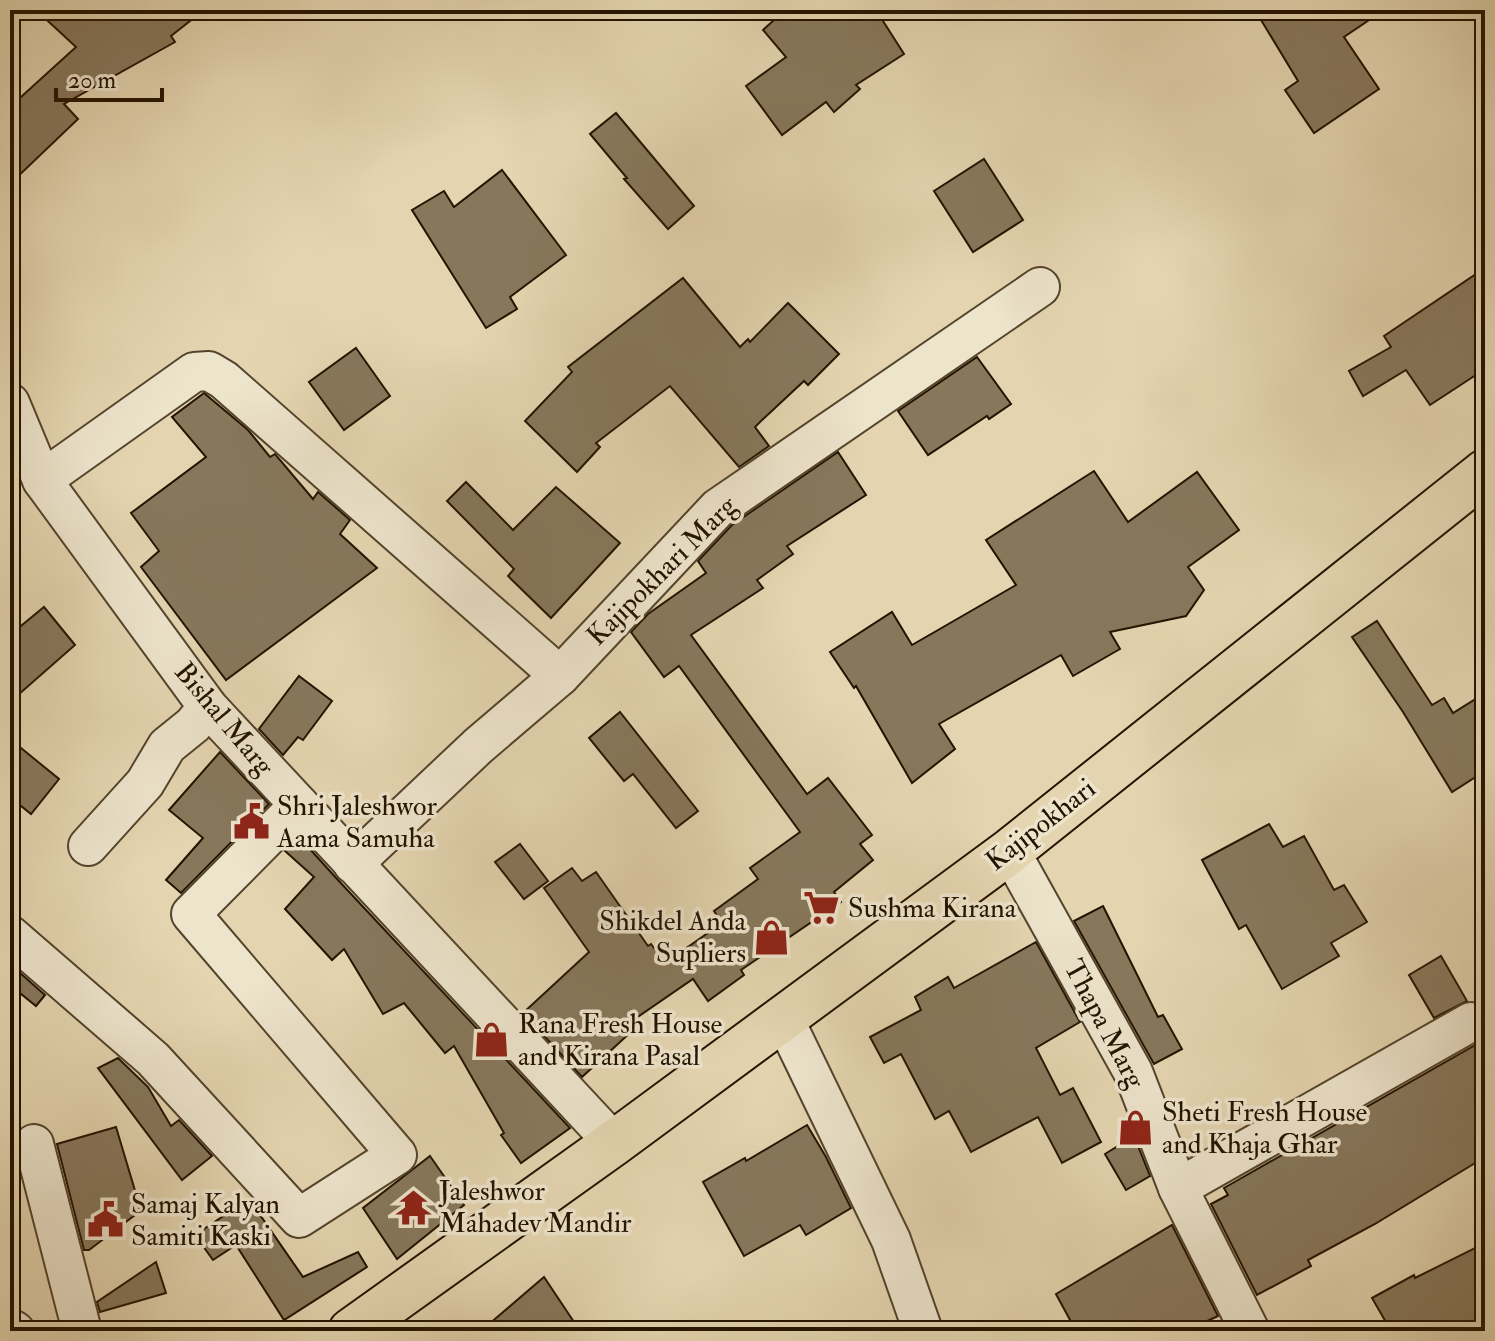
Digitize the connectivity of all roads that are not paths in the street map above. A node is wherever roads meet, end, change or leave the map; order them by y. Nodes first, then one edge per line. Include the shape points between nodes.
1 (1040, 287) dead end
2 (10, 403) edge
3 (1485, 472) edge
4 (42, 480) junction
5 (560, 676) junction
6 (208, 707) junction
7 (299, 805) junction
8 (88, 846) dead end
9 (1010, 851) junction
10 (353, 864) junction
11 (10, 935) edge
12 (784, 1019) junction
13 (1471, 1022) dead end
14 (614, 1143) junction
15 (34, 1144) dead end
16 (1178, 1188) junction
17 (82, 1331) edge
18 (351, 1331) edge
19 (923, 1331) edge
20 (1250, 1331) edge

1 - 5 street, Kajipokhari Marg via 718,508
2 - 4 street, Bishal Marg
3 - 9 main road, Kajipokhari
4 - 5 street via 194,372 209,371
4 - 6 street, Bishal Marg
5 - 10 street, Kajipokhari Marg
6 - 7 street, Bishal Marg
6 - 8 street via 167,746 145,783
7 - 10 street, Bishal Marg
7 - 11 street via 191,914 397,1155 299,1218 153,1059
9 - 12 main road, Kajipokhari
9 - 16 street, Thapa Marg via 1133,1072
10 - 14 street, Bishal Marg
12 - 14 main road, Kajipokhari
12 - 19 street via 891,1240
13 - 16 street
14 - 18 main road, Kajipokhari
15 - 17 street
16 - 20 street, Thapa Marg

